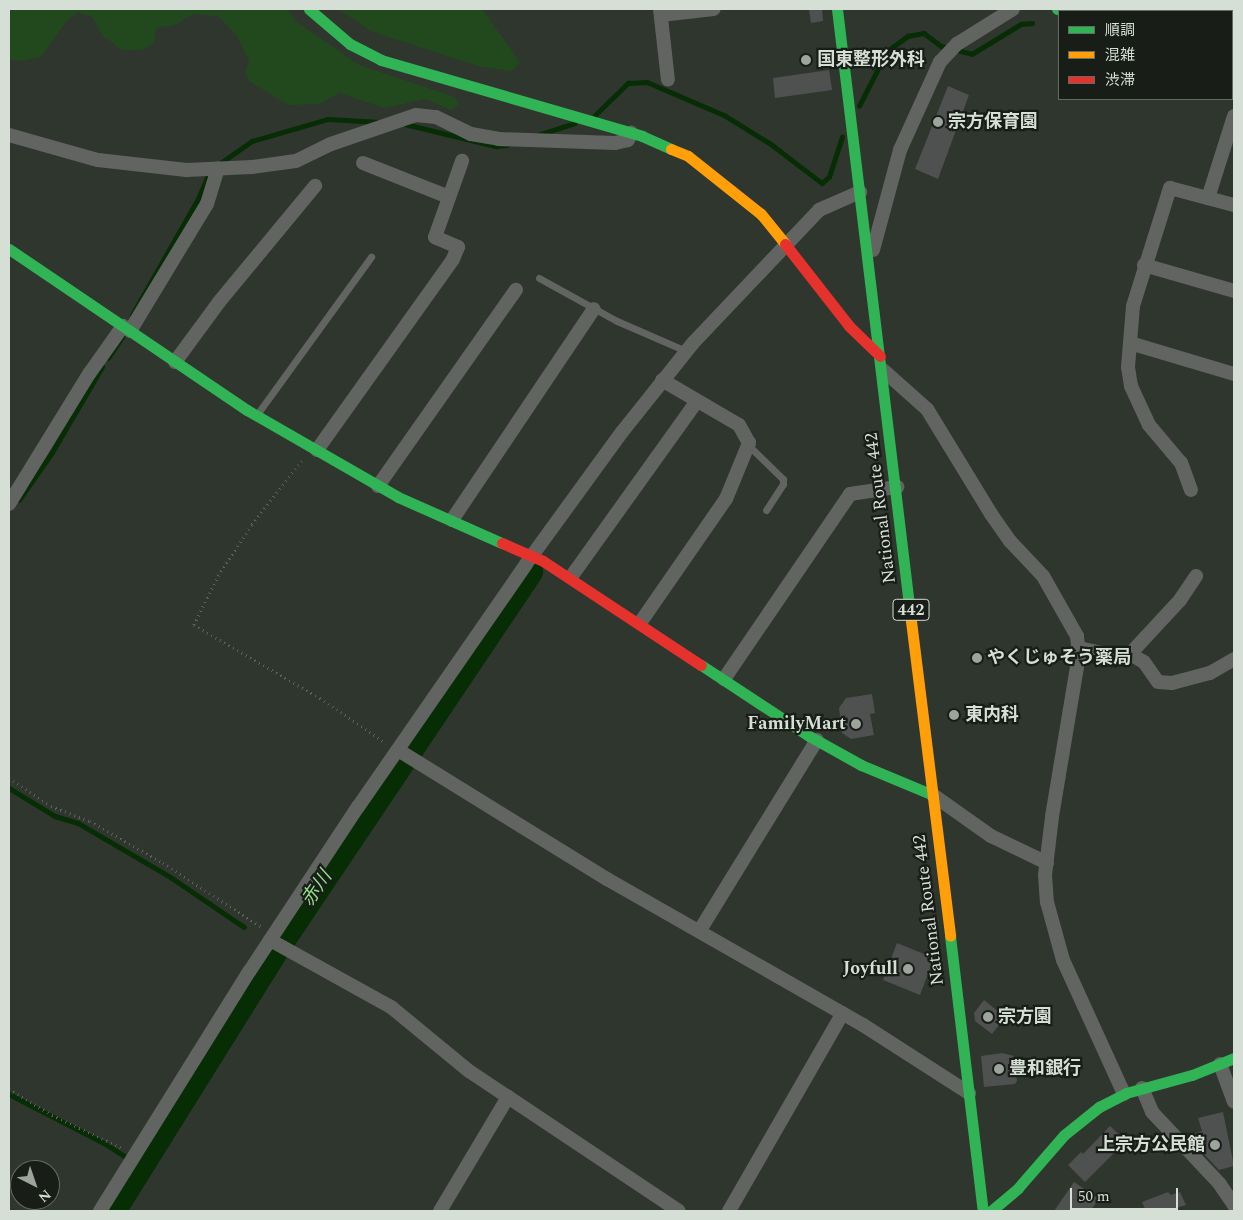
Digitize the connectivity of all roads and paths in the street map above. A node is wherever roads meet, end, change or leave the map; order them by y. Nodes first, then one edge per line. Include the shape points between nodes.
1 (309, 9) edge
2 (714, 9) edge
3 (838, 9) edge
4 (1013, 9) edge
5 (661, 12) edge
6 (668, 80) dead end
7 (1234, 120) edge
8 (631, 133) junction
9 (9, 135) edge
10 (462, 161) dead end
11 (363, 163) dead end
12 (218, 169) junction
13 (315, 186) dead end
14 (860, 192) junction
15 (449, 197) junction
16 (1208, 198) junction
17 (1234, 205) edge
18 (786, 245) junction
19 (9, 249) edge
20 (371, 257) dead end
21 (869, 265) junction
22 (1144, 265) junction
23 (539, 278) dead end
24 (516, 290) dead end
25 (1234, 290) edge
26 (594, 309) junction
27 (127, 329) junction
28 (1130, 343) junction
29 (686, 351) junction
30 (880, 356) junction
31 (175, 362) junction
32 (882, 370) junction
33 (1234, 374) edge
34 (662, 380) junction
35 (697, 400) junction
36 (257, 416) junction
37 (748, 444) junction
38 (314, 449) junction
39 (378, 486) junction
40 (897, 487) junction
41 (1191, 490) dead end
42 (9, 504) edge
43 (766, 510) dead end
44 (452, 520) junction
45 (532, 555) junction
46 (1196, 576) dead end
47 (571, 577) junction
48 (640, 622) junction
49 (1079, 648) junction
50 (1130, 654) junction
51 (1234, 659) edge
52 (724, 679) junction
53 (816, 740) junction
54 (398, 750) junction
55 (9, 778) edge
56 (933, 795) junction
57 (1047, 863) junction
58 (700, 930) junction
59 (272, 937) junction
60 (843, 1013) junction
61 (1234, 1058) edge
62 (1220, 1064) junction
63 (1142, 1088) junction
64 (9, 1089) edge
65 (969, 1093) junction
66 (1124, 1094) junction
67 (508, 1097) junction
68 (1234, 1102) edge
69 (134, 1154) junction
70 (1234, 1206) edge
71 (100, 1211) edge
72 (440, 1211) edge
73 (679, 1211) edge
74 (728, 1211) edge
75 (983, 1211) edge
76 (991, 1211) edge

1 - 8 main road via 350,44 381,60
2 - 5 street
3 - 14 main road, National Route 442 / 442
4 - 21 street via 957,44 940,62 900,150
5 - 6 street
7 - 16 street
8 - 12 street via 628,140 615,143 498,139 471,134 436,117 416,115 330,144 296,161
8 - 18 main road via 669,146 699,163 751,204
9 - 12 street via 98,160 173,169
10 - 15 street
11 - 15 street
12 - 27 street via 207,204
13 - 31 street via 225,294
14 - 18 street via 826,205
14 - 21 main road, National Route 442 / 442
15 - 38 street via 435,237 458,247 453,259
16 - 17 street
16 - 22 street via 1170,188
18 - 29 street
18 - 30 main road via 849,326
19 - 27 main road
20 - 36 lane
21 - 30 main road, National Route 442 / 442
22 - 25 street
22 - 28 street via 1133,306
23 - 26 lane
24 - 39 street
26 - 29 lane
26 - 44 street
27 - 31 main road
27 - 42 street via 89,374
28 - 33 street
28 - 41 street via 1131,386 1149,425 1180,463
29 - 34 street
30 - 32 main road, National Route 442 / 442
31 - 36 main road
32 - 40 main road, National Route 442 / 442
32 - 49 street via 931,415 991,514 1048,585 1073,626
34 - 35 street
34 - 45 street
35 - 37 street via 739,425 748,438
35 - 47 street
36 - 38 main road
37 - 43 lane via 783,479
37 - 48 street via 726,499
38 - 39 main road
38 - 54 path via 252,525 220,575 194,625 320,698
39 - 44 main road
40 - 52 street via 850,494
40 - 56 main road, National Route 442 / 442
44 - 45 main road
45 - 47 main road
45 - 54 street
46 - 50 street via 1180,600
47 - 48 main road
48 - 52 main road
49 - 50 street via 1112,655
49 - 57 street via 1060,753
50 - 51 street via 1144,662 1158,682 1172,683 1210,673
52 - 53 main road
53 - 56 main road via 861,765
53 - 58 street
54 - 58 street via 607,879
54 - 59 street
55 - 59 path via 51,806 90,821 163,864
56 - 57 street via 991,836
56 - 65 main road, National Route 442 / 442
57 - 66 street via 1046,902 1054,935
58 - 60 street
59 - 67 street via 391,1007 469,1071
59 - 69 street
60 - 65 street
60 - 74 street
61 - 62 main road
62 - 63 main road
62 - 68 street
63 - 66 main road
63 - 70 street via 1152,1112 1219,1183
64 - 69 path via 52,1115
65 - 75 main road, National Route 442 / 442
66 - 76 main road via 1073,1126 1018,1188
67 - 72 street
67 - 73 street
69 - 71 street

